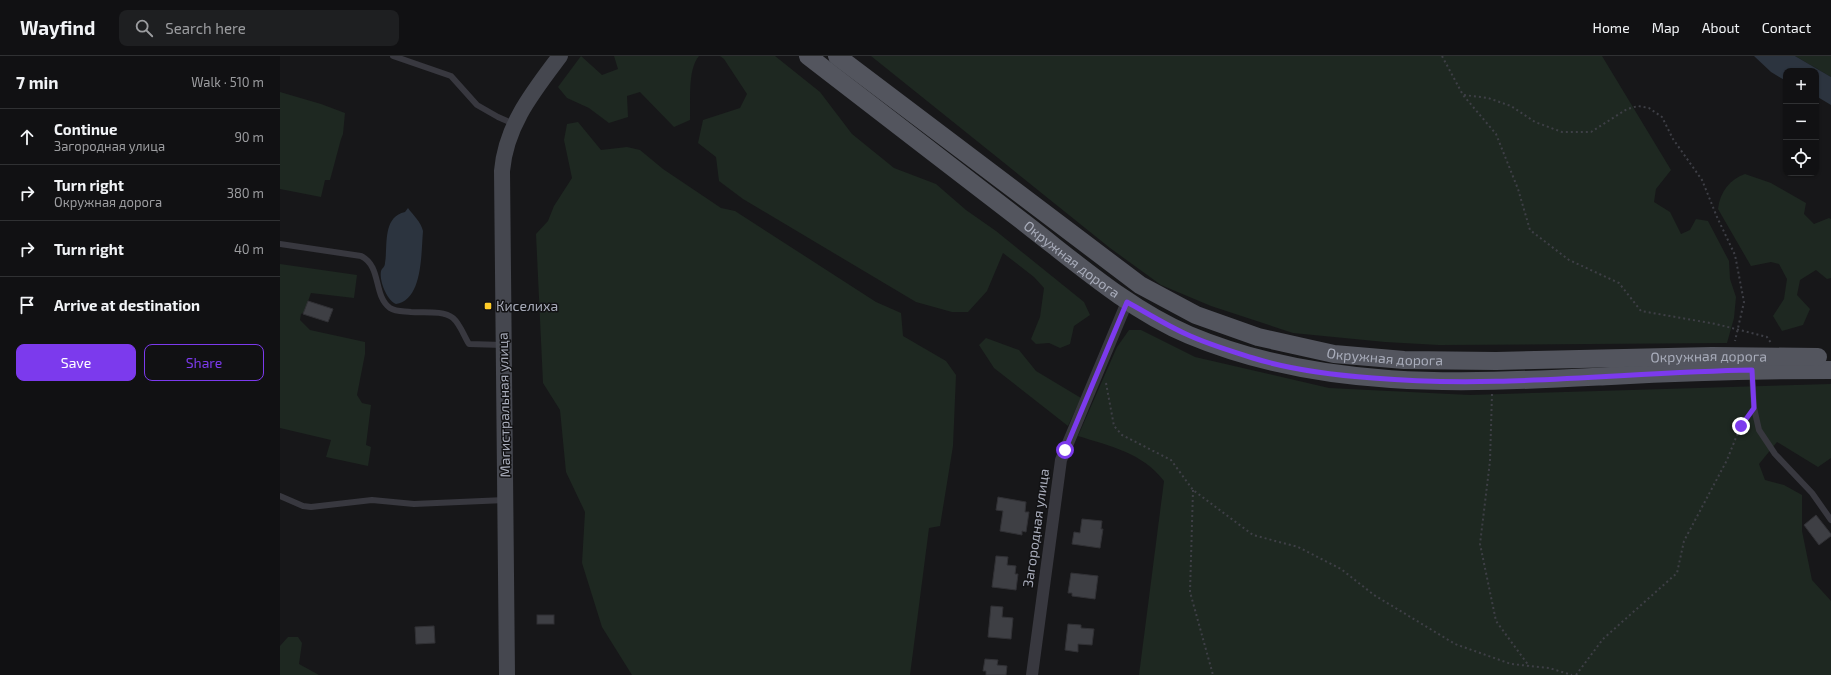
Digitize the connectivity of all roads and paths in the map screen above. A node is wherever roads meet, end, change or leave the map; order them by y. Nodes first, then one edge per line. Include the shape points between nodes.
1 (393, 56) edge
2 (560, 56) edge
3 (808, 56) edge
4 (837, 56) edge
5 (1442, 56) edge
6 (1463, 95) junction
7 (514, 124) junction
8 (280, 244) edge
9 (1127, 302) junction
10 (1738, 330) junction
11 (503, 345) junction
12 (1732, 356) junction
13 (1831, 358) edge
14 (1791, 361) junction
15 (1752, 363) junction
16 (1831, 370) edge
17 (1106, 382) dead end
18 (1493, 382) junction
19 (1754, 408) junction
20 (1193, 490) junction
21 (280, 496) edge
22 (505, 500) junction
23 (1831, 520) edge
24 (1529, 666) junction
25 (1566, 674) edge
26 (507, 675) edge
27 (1032, 675) edge
28 (1213, 675) edge
29 (1572, 675) edge
30 (1576, 675) edge

1 - 7 lane via 451,76 477,105
2 - 7 main road, Магистральная улица via 525,103
3 - 9 main road, Окружная дорога
4 - 12 main road, Окружная дорога via 1140,285 1196,315 1258,337 1334,354 1404,360 1496,361
5 - 6 path
6 - 10 path via 1496,134 1518,189 1530,230 1569,260 1619,283 1641,311
6 - 10 path via 1488,98 1511,106 1535,122 1562,132 1591,132 1638,106 1649,108 1662,118 1702,180 1735,255 1744,302
7 - 11 main road, Магистральная улица via 505,147 502,171
8 - 11 lane via 361,256 372,265 388,307 401,311 447,315 456,322 469,344
9 - 18 main road, Окружная дорога via 1187,335 1254,358 1331,375 1410,381
9 - 27 street, Загородная улица via 1061,460
10 - 12 path
10 - 14 path via 1767,337
11 - 22 main road, Магистральная улица
12 - 15 main road, Окружная дорога
13 - 14 main road, Окружная дорога
14 - 15 main road, Окружная дорога
14 - 16 main road, Окружная дорога
15 - 18 main road, Окружная дорога
15 - 19 lane
17 - 20 path via 1114,426 1122,435 1171,460
18 - 24 path via 1490,461 1480,544 1496,621
19 - 23 lane via 1759,430 1775,454 1812,493
19 - 30 path via 1741,426 1727,460 1684,541 1677,573 1602,639
20 - 24 path via 1253,535 1298,547 1341,569 1374,595 1455,644 1511,664
20 - 28 path via 1190,592
21 - 22 lane via 311,507 372,500 414,504
22 - 26 main road, Магистральная улица
24 - 25 path
25 - 29 path

